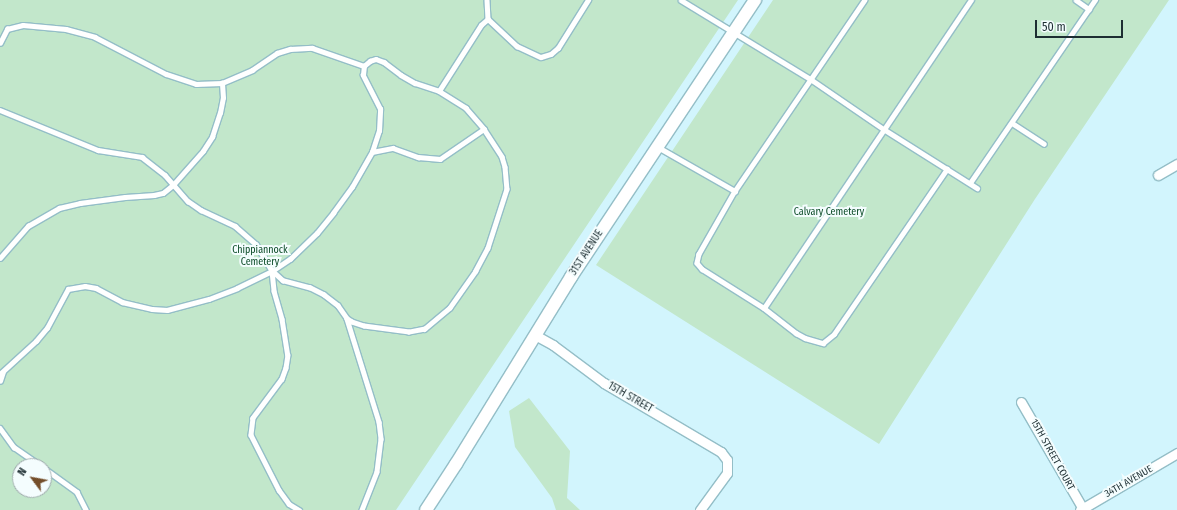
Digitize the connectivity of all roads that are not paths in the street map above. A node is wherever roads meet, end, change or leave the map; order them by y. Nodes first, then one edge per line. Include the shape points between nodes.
1 (487, 0) edge
2 (588, 0) edge
3 (681, 0) edge
4 (755, 0) edge
5 (865, 0) edge
6 (972, 0) edge
7 (1076, 0) edge
8 (1095, 0) edge
9 (1089, 9) junction
10 (488, 19) junction
11 (733, 33) junction
12 (0, 43) edge
13 (364, 66) junction
14 (812, 80) junction
15 (222, 83) junction
16 (439, 91) junction
17 (0, 110) edge
18 (1012, 123) junction
19 (484, 129) junction
20 (885, 130) junction
21 (1044, 144) dead end
22 (657, 146) junction
23 (372, 152) junction
24 (1177, 164) edge
25 (947, 169) junction
26 (1158, 175) dead end
27 (970, 183) junction
28 (173, 185) junction
29 (977, 188) dead end
30 (735, 191) junction
31 (0, 258) edge
32 (272, 271) junction
33 (764, 308) junction
34 (347, 319) junction
35 (535, 335) junction
36 (2, 373) edge
37 (0, 381) edge
38 (1021, 402) dead end
39 (0, 428) edge
40 (1177, 453) edge
41 (30, 458) edge
42 (52, 474) edge
43 (1082, 509) edge
44 (86, 510) edge
45 (299, 510) edge
46 (362, 510) edge
47 (426, 510) edge
48 (700, 510) edge

1 - 10 lane
2 - 10 lane via 558,48 551,54 541,56 517,46
3 - 11 lane
4 - 11 street, 31ST AVENUE
5 - 14 lane
6 - 20 lane
7 - 9 lane
8 - 9 lane
9 - 18 lane
10 - 16 lane via 480,25
11 - 14 lane
11 - 22 street, 31ST AVENUE
12 - 15 lane via 7,29 23,24 66,29 95,37 184,82
13 - 15 lane via 312,48 290,49 277,53 252,70
13 - 16 lane via 376,59 415,83
13 - 23 lane via 363,75 380,109 379,131
14 - 20 lane
14 - 30 lane
15 - 28 lane via 223,98 212,137
16 - 19 lane via 466,108
17 - 28 lane via 98,150 142,158 165,175
18 - 21 lane
18 - 27 lane
19 - 23 lane via 440,159 418,157 393,148
19 - 34 lane via 502,157 507,189 488,248 476,271 450,308 425,329 409,332 364,326
20 - 25 lane
20 - 33 lane
22 - 30 lane
22 - 35 street, 31ST AVENUE
23 - 32 lane via 352,187 317,233 294,256
24 - 26 street
25 - 27 lane
25 - 33 lane via 828,340 823,343 805,338
27 - 29 lane
28 - 31 lane via 154,195 80,203 59,208 28,226
28 - 32 lane via 201,210 235,226 248,236 265,256
30 - 33 lane via 699,254 697,263 702,269
32 - 34 lane via 283,281 324,294 338,306
32 - 36 lane via 208,299 167,310 128,303 85,286 68,289 47,328
32 - 45 lane via 288,355 282,379 253,418 251,435 279,490 289,504
34 - 46 lane via 379,422 381,439 377,472
35 - 47 street, 31ST AVENUE
35 - 48 street, 15TH STREET via 554,345 604,383 714,447 727,460 727,473
36 - 37 lane
38 - 43 street, 15TH STREET COURT
39 - 41 lane via 14,447
40 - 43 street, 34TH AVENUE
42 - 44 lane via 77,492

